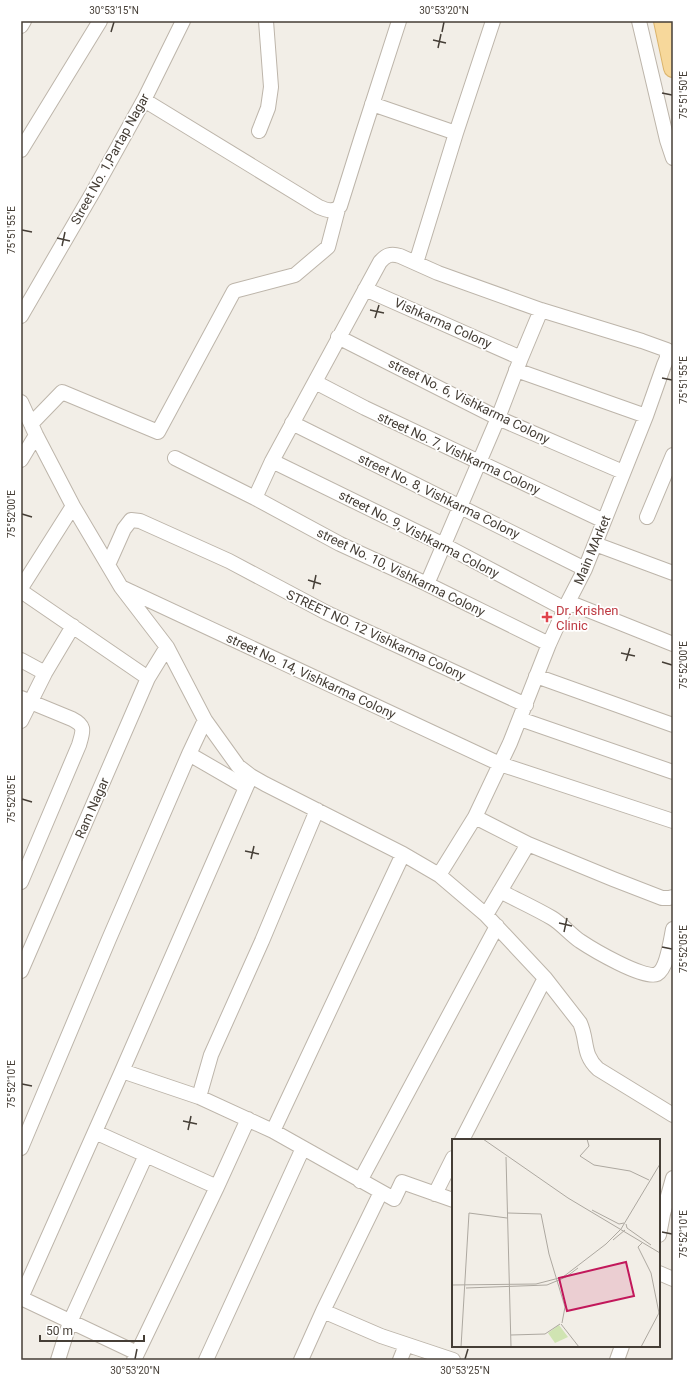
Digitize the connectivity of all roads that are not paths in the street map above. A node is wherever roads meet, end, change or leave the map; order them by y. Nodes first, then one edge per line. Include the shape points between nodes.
1 (24, 21) edge
2 (100, 21) edge
3 (183, 21) edge
4 (266, 21) edge
5 (399, 21) edge
6 (493, 21) edge
7 (629, 21) edge
8 (639, 21) edge
9 (663, 21) edge
10 (21, 26) edge
11 (673, 68) edge
12 (144, 100) junction
13 (372, 104) junction
14 (259, 131) dead end
15 (456, 133) junction
16 (21, 150) edge
17 (672, 155) edge
18 (338, 209) junction
19 (416, 263) junction
20 (365, 289) junction
21 (541, 310) junction
22 (21, 316) edge
23 (338, 337) junction
24 (519, 364) junction
25 (669, 367) edge
26 (315, 382) junction
27 (21, 402) edge
28 (646, 416) junction
29 (498, 418) junction
30 (292, 423) junction
31 (34, 430) junction
32 (673, 455) edge
33 (175, 458) dead end
34 (21, 460) edge
35 (272, 461) junction
36 (479, 463) junction
37 (623, 472) junction
38 (255, 498) junction
39 (73, 506) junction
40 (461, 507) junction
41 (647, 517) dead end
42 (604, 521) junction
43 (595, 544) junction
44 (444, 545) junction
45 (108, 565) junction
46 (585, 569) junction
47 (673, 573) edge
48 (427, 584) junction
49 (121, 587) junction
50 (21, 588) edge
51 (21, 591) edge
52 (567, 605) junction
53 (73, 626) junction
54 (673, 643) edge
55 (549, 644) junction
56 (167, 647) junction
57 (21, 660) edge
58 (45, 673) junction
59 (536, 676) junction
60 (148, 678) junction
61 (25, 700) edge
62 (526, 705) junction
63 (520, 719) junction
64 (205, 720) junction
65 (21, 721) edge
66 (673, 725) edge
67 (189, 754) junction
68 (500, 764) junction
69 (673, 772) edge
70 (248, 782) junction
71 (317, 810) junction
72 (475, 816) junction
73 (673, 821) edge
74 (528, 844) junction
75 (403, 854) junction
76 (439, 876) junction
77 (21, 882) edge
78 (500, 891) junction
79 (673, 897) edge
80 (486, 915) junction
81 (497, 926) junction
82 (672, 933) edge
83 (21, 970) edge
84 (545, 978) junction
85 (122, 1071) junction
86 (199, 1097) junction
87 (673, 1115) edge
88 (248, 1119) junction
89 (272, 1131) junction
90 (95, 1132) junction
91 (463, 1139) edge
92 (21, 1148) edge
93 (303, 1148) junction
94 (146, 1155) junction
95 (452, 1160) edge
96 (673, 1178) edge
97 (360, 1181) junction
98 (217, 1187) junction
99 (381, 1192) junction
100 (435, 1194) junction
101 (452, 1200) edge
102 (660, 1230) edge
103 (660, 1273) edge
104 (673, 1279) edge
105 (21, 1298) edge
106 (323, 1311) junction
107 (70, 1322) junction
108 (406, 1345) junction
109 (622, 1347) edge
110 (135, 1356) edge
111 (58, 1360) edge
112 (206, 1360) edge
113 (301, 1360) edge
114 (400, 1360) edge
115 (453, 1360) edge
116 (617, 1360) edge

1 - 10 street
2 - 16 street
3 - 12 street, Street No. 1,Partap Nagar
4 - 14 street via 271,87 268,108
5 - 13 street
6 - 15 street
7 - 17 street via 663,144
8 - 17 street
9 - 11 main road
12 - 18 street via 319,207 327,210
12 - 22 street, Street No. 1,Partap Nagar
13 - 15 street
13 - 18 street
15 - 19 street
18 - 31 street via 328,248 295,275 234,291 158,432 62,392
19 - 20 street via 394,254 386,256
19 - 21 street
20 - 23 street
20 - 24 street, Vishkarma Colony
21 - 24 street
21 - 25 street, Main MArket via 667,350
23 - 26 street
23 - 29 street, street No. 6, Vishkarma Colony
24 - 28 street, Vishkarma Colony
24 - 29 street
25 - 28 street, Main MArket
26 - 30 street
26 - 36 street, street No. 7, Vishkarma Colony
27 - 31 street
28 - 37 street, Main MArket
29 - 36 street
29 - 37 street, street No. 6, Vishkarma Colony
30 - 35 street
30 - 40 street, street No. 8, Vishkarma Colony
31 - 34 street
31 - 39 street
32 - 41 street
33 - 38 street, street No. 10, Vishkarma Colony
35 - 38 street
35 - 44 street, street No. 9, Vishkarma Colony
36 - 40 street
36 - 42 street, street No. 7, Vishkarma Colony
37 - 42 street, Main MArket
38 - 48 street, street No. 10, Vishkarma Colony via 340,544
39 - 45 street
39 - 50 street
40 - 44 street
40 - 46 street, street No. 8, Vishkarma Colony
42 - 43 street, Main MArket
43 - 46 street, Main MArket
43 - 47 street
44 - 48 street
44 - 52 street, street No. 9, Vishkarma Colony
45 - 49 street
45 - 62 street, STREET NO. 12 Vishkarma Colony via 124,529 132,520 140,521 229,561 327,613
46 - 52 street, Main MArket
48 - 55 street, street No. 10, Vishkarma Colony
49 - 56 street
49 - 68 street, street No. 14, Vishkarma Colony
51 - 53 street
52 - 54 street, street No. 9, Vishkarma Colony
52 - 55 street, Main MArket
53 - 58 street
53 - 60 street
55 - 59 street, Main MArket
56 - 60 street, Ram Nagar
56 - 64 street
57 - 58 street
58 - 61 street
59 - 62 street, Main MArket
59 - 66 street
60 - 83 street, Ram Nagar
61 - 65 street
61 - 77 street via 79,722 83,730
62 - 63 street, Main MArket
63 - 68 street, Main MArket
63 - 69 street
64 - 67 street
64 - 70 street
67 - 70 street
67 - 92 street
68 - 72 street, Main MArket
68 - 73 street, street No. 14, Vishkarma Colony
70 - 71 street
70 - 85 street
71 - 75 street
71 - 86 street via 212,1055
72 - 74 street
72 - 76 street, Main MArket
74 - 78 street
74 - 79 street via 662,898
75 - 76 street
75 - 89 street
76 - 80 street
78 - 80 street
78 - 82 street via 553,919 595,951 638,972 652,975 661,971
80 - 81 street
81 - 84 street
81 - 97 street
84 - 87 street via 580,1023 589,1059 594,1065
84 - 91 street
85 - 86 street
85 - 90 street
86 - 88 street
88 - 89 street
88 - 98 street
89 - 93 street
90 - 94 street
90 - 105 street
93 - 97 street
93 - 112 street
94 - 98 street
94 - 107 street
95 - 100 street
96 - 102 street
97 - 99 street
98 - 110 street
99 - 100 street via 394,1199 402,1182
99 - 106 street
100 - 101 street
103 - 104 street
105 - 107 street
106 - 108 street
106 - 113 street
107 - 110 street
107 - 111 street
108 - 114 street
108 - 115 street
109 - 116 street

